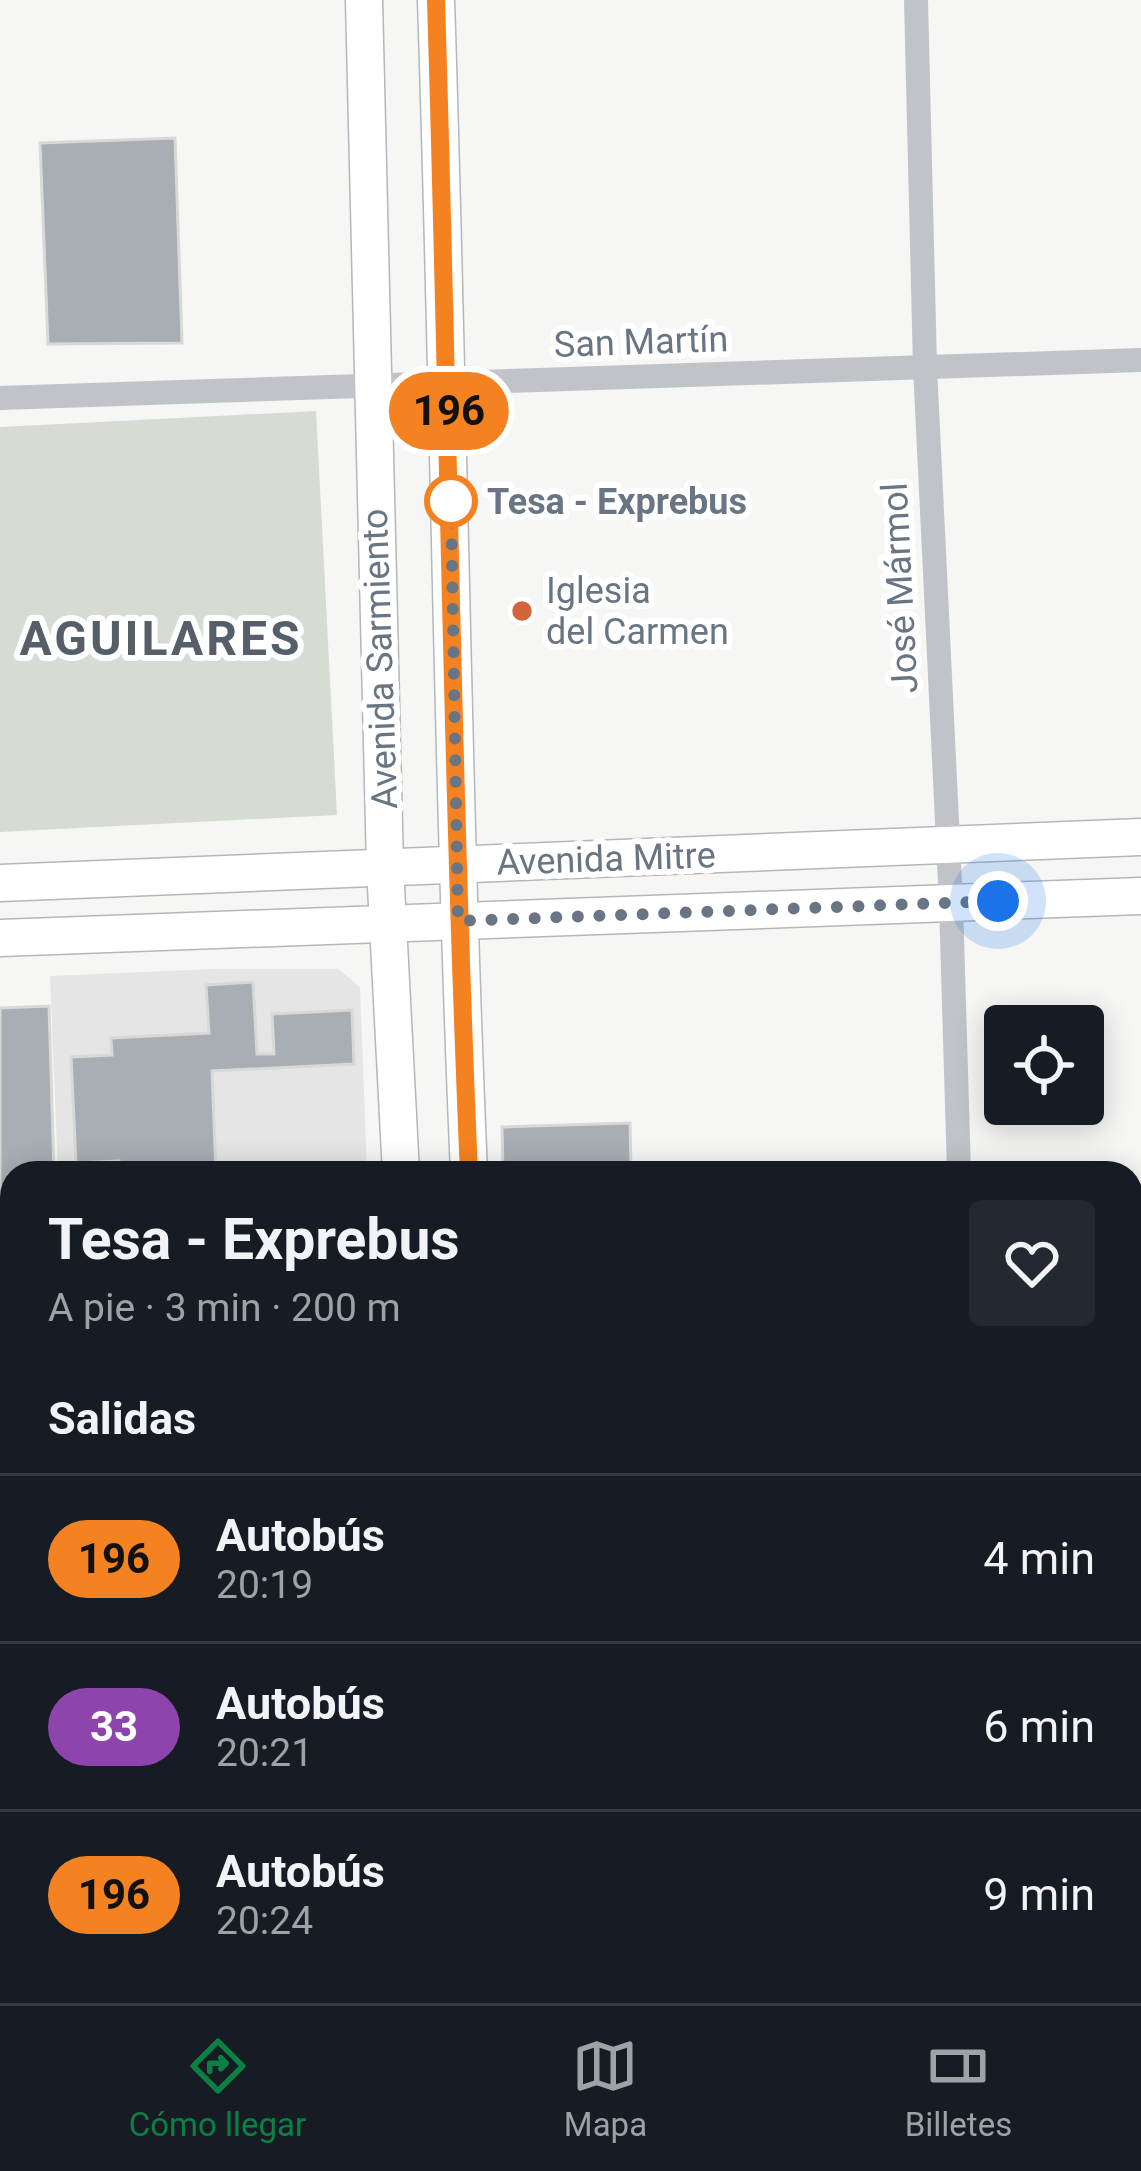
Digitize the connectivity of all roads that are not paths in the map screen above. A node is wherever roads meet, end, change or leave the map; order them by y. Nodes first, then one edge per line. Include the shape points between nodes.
1 (364, 0) edge
2 (436, 0) edge
3 (916, 0) edge
4 (1141, 360) edge
5 (925, 367) junction
6 (449, 383) junction
7 (372, 386) junction
8 (0, 398) edge
9 (1141, 837) edge
10 (946, 844) junction
11 (455, 864) junction
12 (385, 867) junction
13 (0, 883) edge
14 (1141, 896) edge
15 (951, 903) junction
16 (458, 921) junction
17 (390, 924) junction
18 (0, 938) edge
19 (400, 1161) edge
20 (468, 1161) edge
21 (959, 1161) edge

1 - 7 main road, Avenida Sarmiento
2 - 6 main road, Avenida Sarmiento
3 - 5 street, José Mármol
4 - 5 street, San Martín
5 - 6 street, San Martín
5 - 10 street, José Mármol
6 - 7 street, San Martín
6 - 11 main road, Avenida Sarmiento
7 - 8 street, San Martín
7 - 12 main road, Avenida Sarmiento
9 - 10 main road, Avenida Mitre
10 - 11 main road, Avenida Mitre
10 - 15 street, José Mármol
11 - 12 main road, Avenida Mitre
11 - 16 main road, Avenida Sarmiento
12 - 13 main road, Avenida Mitre
12 - 17 main road, Avenida Sarmiento
14 - 15 main road, Avenida Mitre
15 - 16 main road, Avenida Mitre
15 - 21 street, José Mármol
16 - 17 main road, Avenida Mitre
16 - 20 main road, Avenida Sarmiento
17 - 18 main road, Avenida Mitre
17 - 19 main road, Avenida Sarmiento

